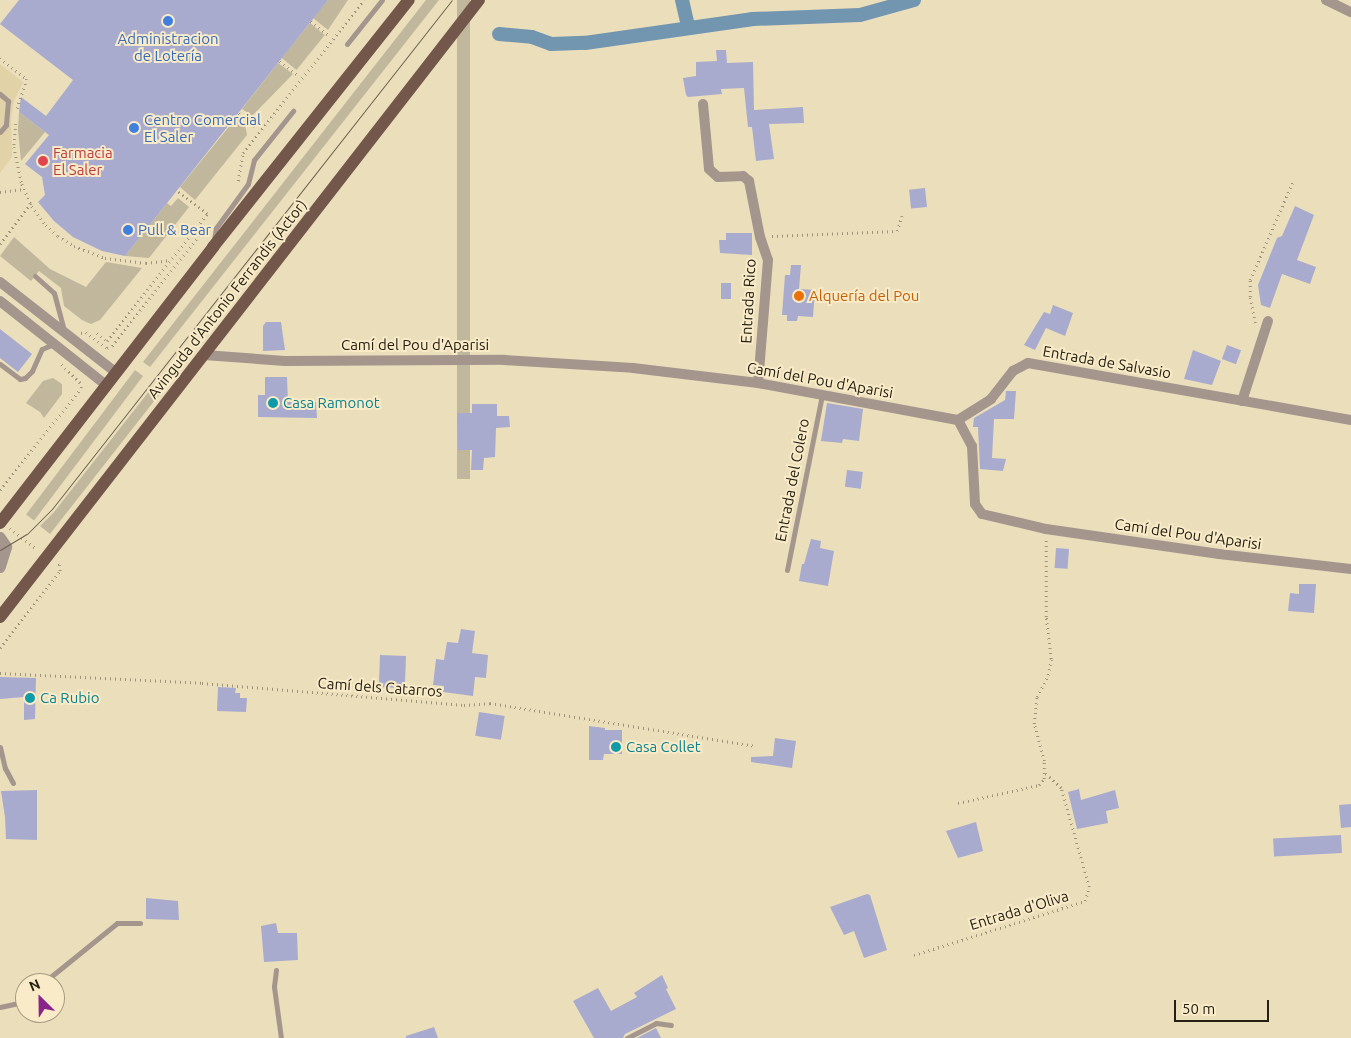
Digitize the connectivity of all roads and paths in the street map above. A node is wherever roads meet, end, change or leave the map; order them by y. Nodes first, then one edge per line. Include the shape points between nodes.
1 (364, 0) edge
2 (382, 0) edge
3 (409, 0) edge
4 (479, 0) edge
5 (1326, 0) edge
6 (1351, 12) edge
7 (311, 21) dead end
8 (330, 36) dead end
9 (347, 44) dead end
10 (0, 58) edge
11 (280, 61) dead end
12 (298, 75) dead end
13 (0, 94) edge
14 (703, 104) dead end
15 (17, 109) dead end
16 (293, 111) dead end
17 (239, 113) dead end
18 (16, 119) dead end
19 (257, 128) dead end
20 (0, 132) edge
21 (1293, 181) dead end
22 (237, 186) dead end
23 (24, 189) junction
24 (177, 191) dead end
25 (0, 192) edge
26 (31, 203) junction
27 (902, 216) dead end
28 (210, 222) dead end
29 (762, 243) junction
30 (0, 244) edge
31 (213, 247) junction
32 (171, 260) junction
33 (35, 276) dead end
34 (0, 282) edge
35 (0, 301) edge
36 (12, 310) junction
37 (0, 313) edge
38 (1268, 321) dead end
39 (1256, 330) dead end
40 (65, 333) junction
41 (97, 333) dead end
42 (75, 341) junction
43 (56, 344) junction
44 (65, 353) junction
45 (204, 355) junction
46 (0, 364) edge
47 (115, 372) junction
48 (758, 383) junction
49 (106, 385) junction
50 (822, 395) junction
51 (1242, 401) junction
52 (958, 420) junction
53 (1351, 420) edge
54 (0, 490) edge
55 (5, 525) edge
56 (1046, 529) junction
57 (0, 538) edge
58 (38, 549) dead end
59 (59, 565) dead end
60 (0, 567) edge
61 (1351, 569) edge
62 (787, 570) dead end
63 (0, 617) edge
64 (0, 648) edge
65 (0, 673) edge
66 (756, 746) dead end
67 (0, 747) edge
68 (1046, 774) junction
69 (13, 783) dead end
70 (958, 803) dead end
71 (140, 923) dead end
72 (914, 955) dead end
73 (276, 970) dead end
74 (54, 973) edge
75 (15, 1004) edge
76 (0, 1007) edge
77 (671, 1025) dead end
78 (281, 1038) edge
79 (627, 1038) edge

1 - 22 path via 243,153
2 - 9 lane
3 - 31 main road
4 - 45 main road, Avinguda d'Antonio Ferrandis (Actor)
5 - 6 street
7 - 8 path
10 - 15 path via 28,79
11 - 12 path
13 - 20 lane via 8,101 6,124
14 - 29 street, Entrada Rico via 709,169 718,177 743,176 749,181
16 - 31 lane via 254,160 248,184 216,228
17 - 19 path
18 - 23 path via 14,147
21 - 39 path via 1250,280
23 - 25 path
23 - 26 path
24 - 32 path via 207,214
26 - 30 path
26 - 32 path via 58,236 92,254 124,261
27 - 29 path via 898,231 771,236
28 - 42 path via 112,346 107,348 84,331
29 - 48 street, Entrada Rico via 768,260
31 - 47 main road
32 - 41 path via 108,341
33 - 40 lane via 54,293
34 - 40 street
35 - 36 street
36 - 37 lane
36 - 43 street
38 - 51 street
40 - 42 street
42 - 47 street
43 - 44 street
43 - 46 lane via 50,343 42,349 25,378 20,379
44 - 49 street
44 - 54 path via 59,365 80,383 81,388
45 - 48 street, Camí del Pou d'Aparisi via 285,361 504,360 634,368
45 - 63 main road, Avinguda d'Antonio Ferrandis (Actor)
47 - 49 main road
48 - 50 street, Camí del Pou d'Aparisi
49 - 55 main road
50 - 52 street, Camí del Pou d'Aparisi
50 - 62 lane, Entrada del Colero
51 - 52 street, Entrada de Salvasio via 1028,363 1013,371 991,399
51 - 53 street, Entrada de Salvasio
52 - 56 street, Camí del Pou d'Aparisi via 972,446 975,504 982,514
55 - 58 path
56 - 61 street, Camí del Pou d'Aparisi
56 - 68 path, Entrada d'Oliva via 1046,617 1051,659 1048,676 1037,697 1034,717
57 - 60 street via 6,547
59 - 64 path via 60,571
65 - 66 path, Camí dels Catarros via 202,682 464,704 490,703
67 - 69 lane
68 - 70 path via 1039,784
68 - 72 path, Entrada d'Oliva via 1060,788 1089,887 1085,901
71 - 74 lane via 117,923
73 - 78 lane via 274,987
75 - 76 lane
77 - 79 lane via 656,1024

